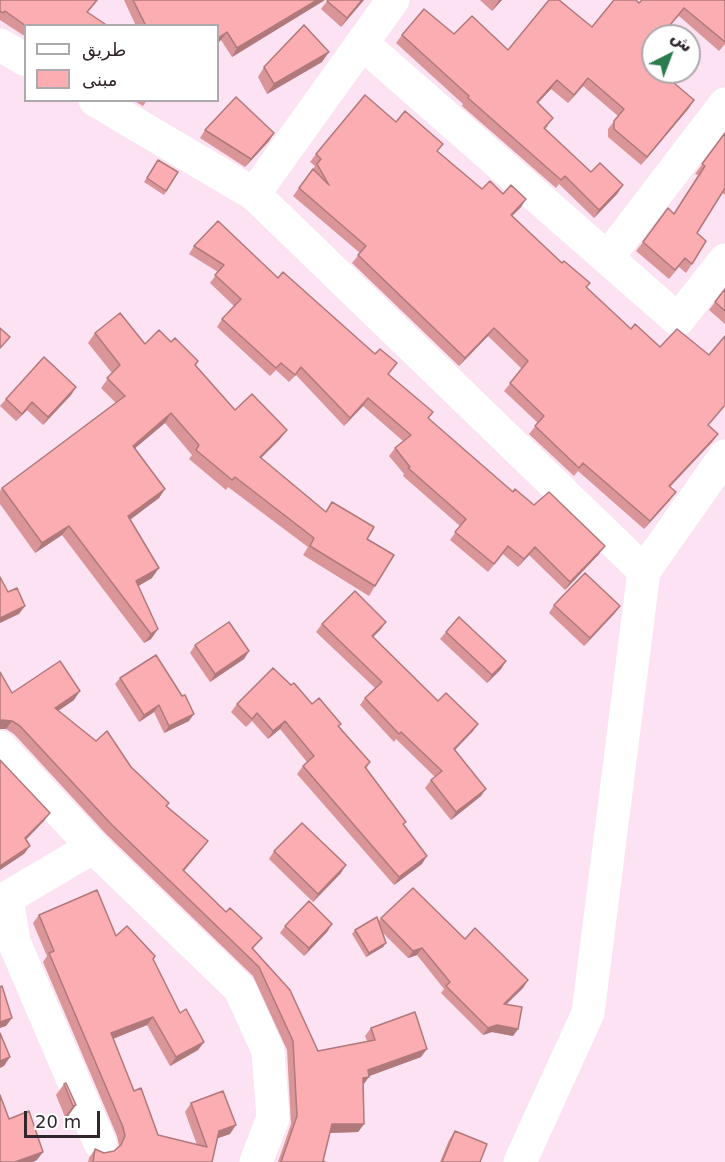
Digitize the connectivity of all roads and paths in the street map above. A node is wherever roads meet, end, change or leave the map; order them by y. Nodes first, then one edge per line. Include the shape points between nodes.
1 (393, 0) edge
2 (363, 44) junction
3 (0, 45) edge
4 (24, 59) edge
5 (98, 102) edge
6 (725, 104) edge
7 (254, 194) junction
8 (608, 257) junction
9 (725, 260) edge
10 (725, 456) edge
11 (644, 571) junction
12 (0, 747) edge
13 (93, 847) junction
14 (4, 900) edge
15 (100, 1143) dead end
16 (256, 1162) edge
17 (520, 1162) edge

1 - 2 street
2 - 7 street
2 - 8 street
3 - 4 street
5 - 7 street
6 - 8 street
7 - 11 street
8 - 9 street via 678,320
10 - 11 street
11 - 17 street via 588,1013
12 - 13 street
13 - 14 street
13 - 16 street via 240,989 268,1051 273,1118
14 - 15 street via 14,942

